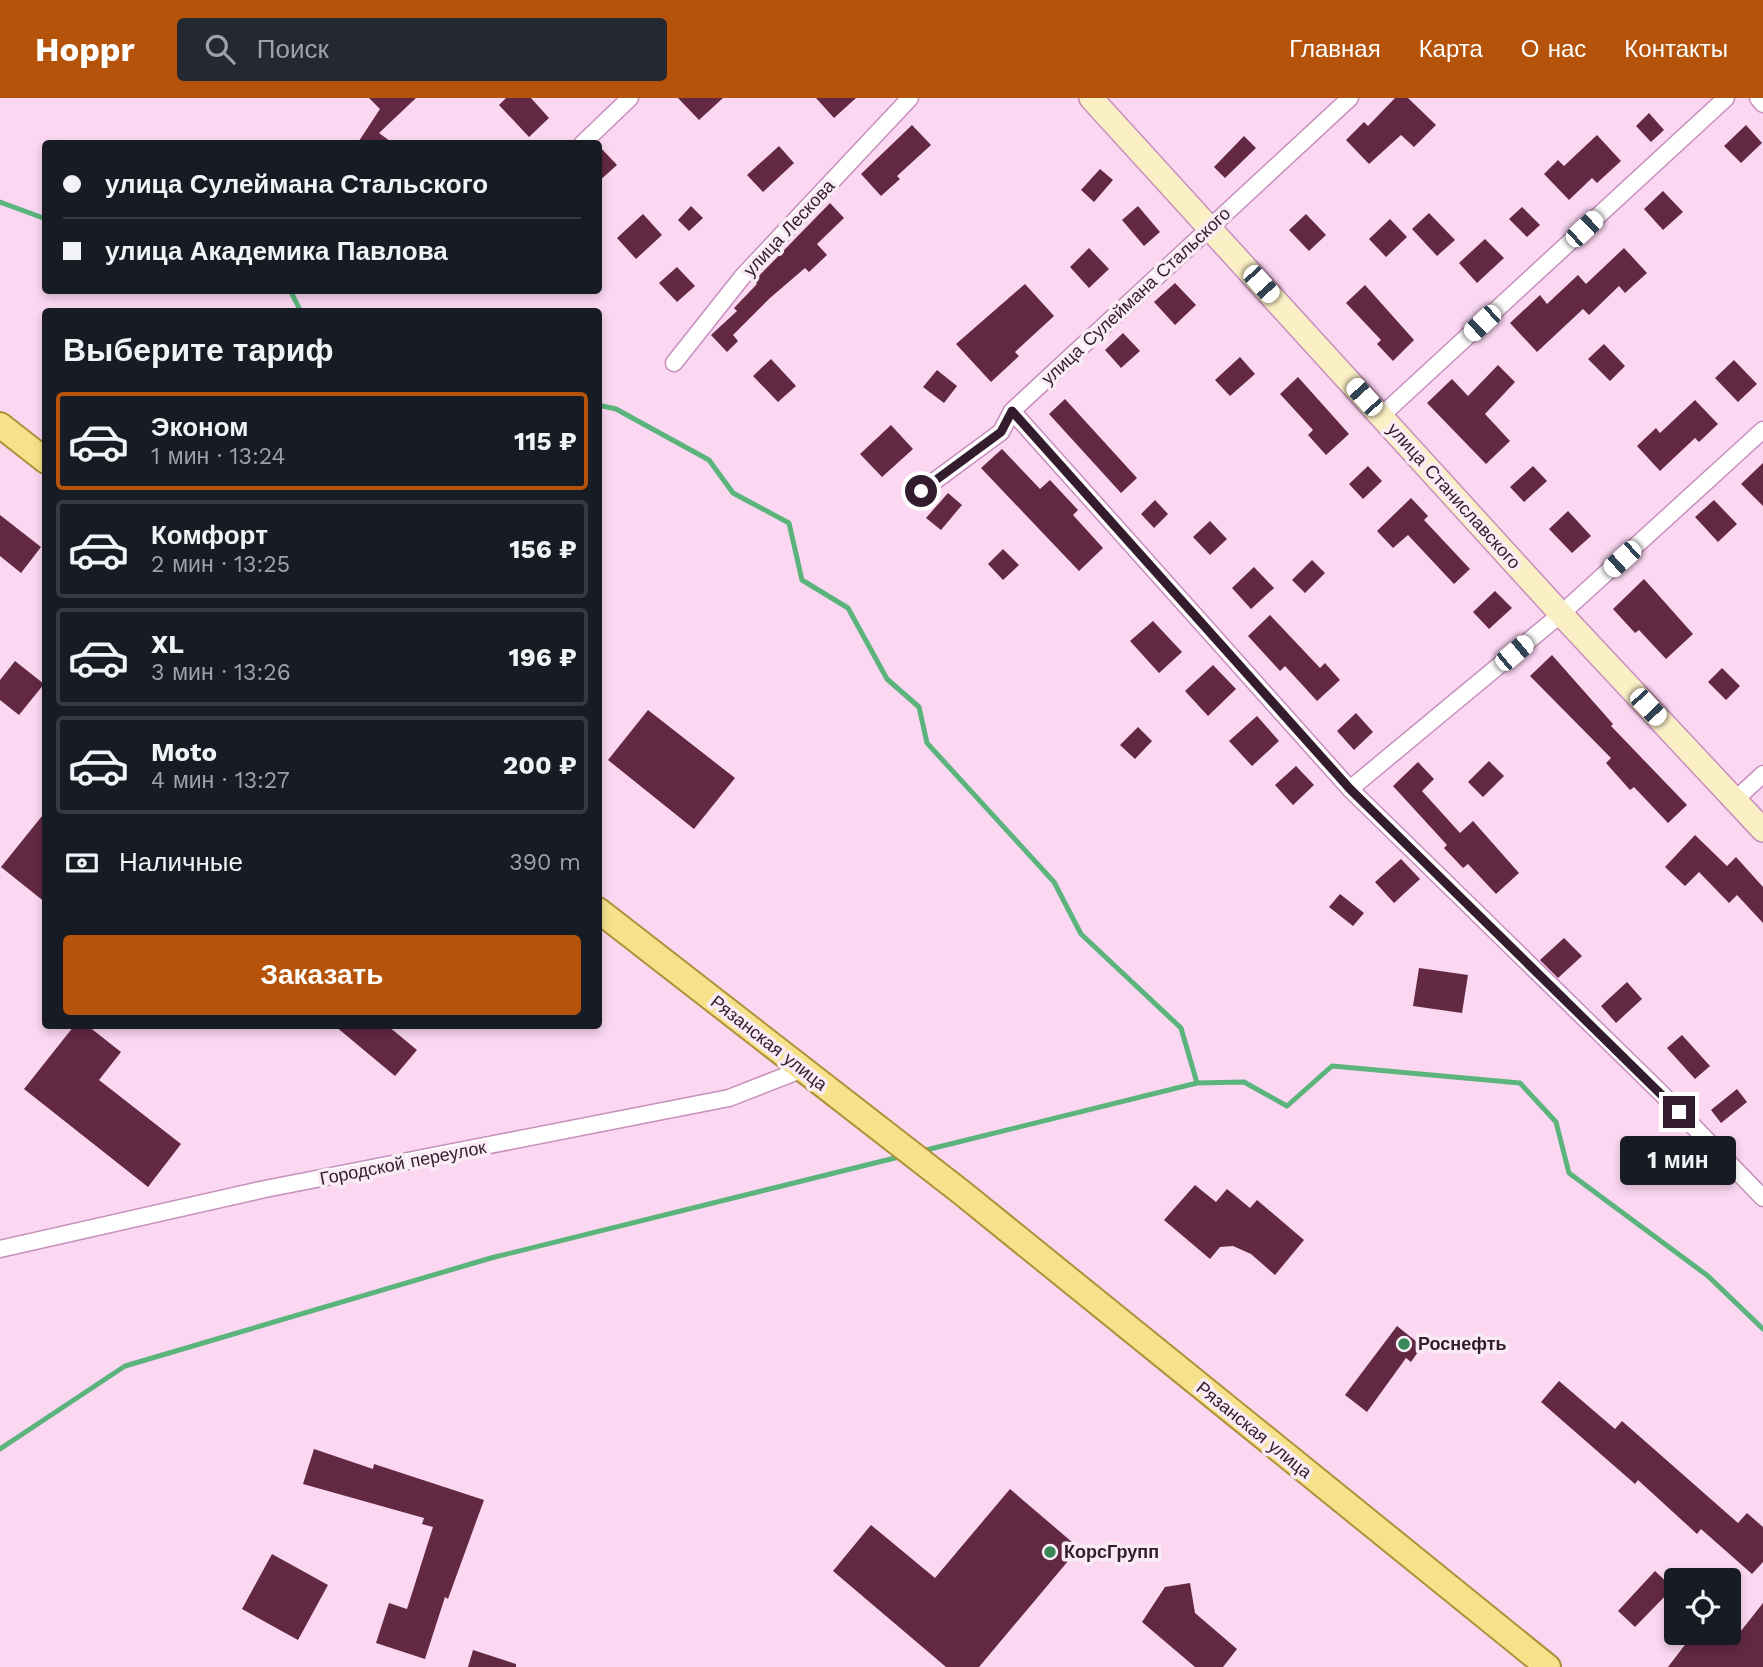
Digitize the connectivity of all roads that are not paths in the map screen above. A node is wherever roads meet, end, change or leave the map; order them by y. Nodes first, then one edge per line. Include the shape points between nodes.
1 (630, 98) edge
2 (910, 98) edge
3 (1091, 98) edge
4 (1350, 98) edge
5 (1726, 98) edge
6 (1758, 98) edge
7 (1763, 104) edge
8 (586, 140) edge
9 (1210, 228) junction
10 (674, 363) dead end
11 (1012, 411) junction
12 (1381, 416) junction
13 (0, 425) edge
14 (1763, 430) edge
15 (42, 458) edge
16 (921, 491) dead end
17 (1561, 614) junction
18 (1763, 774) edge
19 (1350, 789) junction
20 (1735, 800) junction
21 (1763, 830) edge
22 (602, 913) edge
23 (803, 1069) junction
24 (1763, 1198) edge
25 (0, 1249) edge
26 (1548, 1667) edge

1 - 8 street
2 - 10 street, улица Лескова via 743,276
3 - 9 street, улица Станиславского
4 - 9 street, улица Сулеймана Стальского
5 - 12 street
6 - 7 street
9 - 11 street, улица Сулеймана Стальского
9 - 12 street, улица Станиславского
11 - 16 street, улица Сулеймана Стальского via 1001,432
11 - 19 street
12 - 17 street, улица Станиславского
13 - 15 main road
14 - 17 street
17 - 19 street
17 - 20 street, улица Станиславского
18 - 20 street
19 - 24 street
20 - 21 street, улица Станиславского
22 - 23 main road, Рязанская улица
23 - 25 street, Городской переулок via 729,1098 265,1189
23 - 26 main road, Рязанская улица

